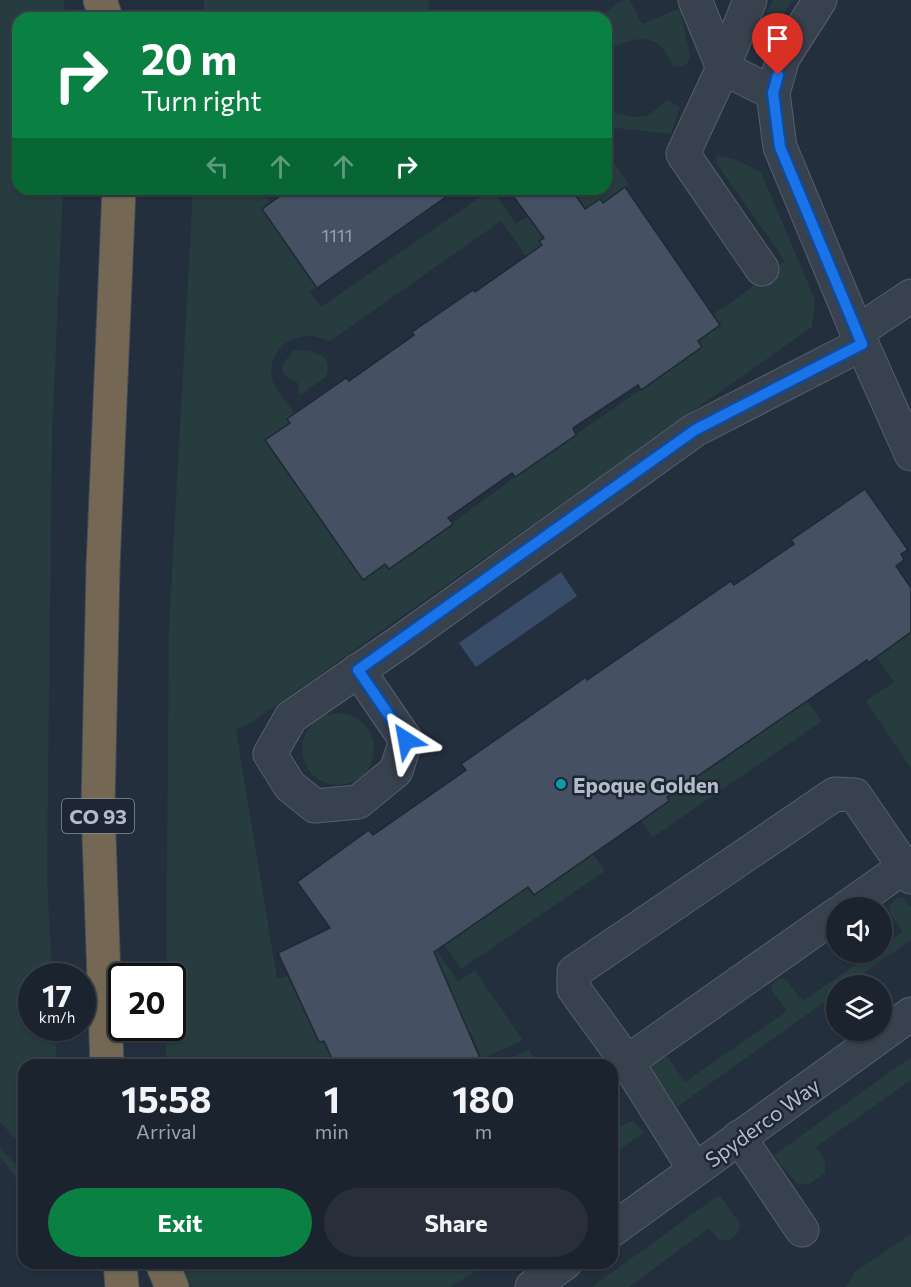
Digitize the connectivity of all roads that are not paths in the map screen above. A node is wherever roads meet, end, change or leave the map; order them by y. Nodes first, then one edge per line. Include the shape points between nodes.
1 (695, 0) edge
2 (750, 0) edge
3 (820, 0) edge
4 (723, 68) junction
5 (773, 93) junction
6 (119, 195) edge
7 (762, 269) dead end
8 (911, 296) edge
9 (860, 338) junction
10 (911, 454) edge
11 (358, 670) dead end
12 (907, 872) edge
13 (865, 897) edge
14 (826, 922) edge
15 (911, 1014) edge
16 (107, 1059) edge
17 (627, 1062) junction
18 (740, 1137) junction
19 (695, 1170) junction
20 (618, 1226) edge
21 (802, 1230) dead end
22 (120, 1269) edge
23 (164, 1269) edge
24 (557, 1269) edge
25 (122, 1287) edge
26 (172, 1287) edge
27 (532, 1287) edge

1 - 4 street
2 - 4 street
3 - 5 street via 783,58
4 - 5 street
4 - 7 street via 683,154
5 - 9 street via 780,147
6 - 16 highway, CO 93 via 103,567 98,807
8 - 9 street
9 - 10 street
9 - 11 street via 695,430
12 - 13 street
12 - 17 street via 855,795 835,794 574,972 574,989
14 - 17 street
15 - 18 street, Spyderco Way
17 - 19 street
18 - 19 street, Spyderco Way
18 - 21 street
19 - 20 street, Spyderco Way
22 - 25 highway
23 - 26 highway
24 - 27 street

